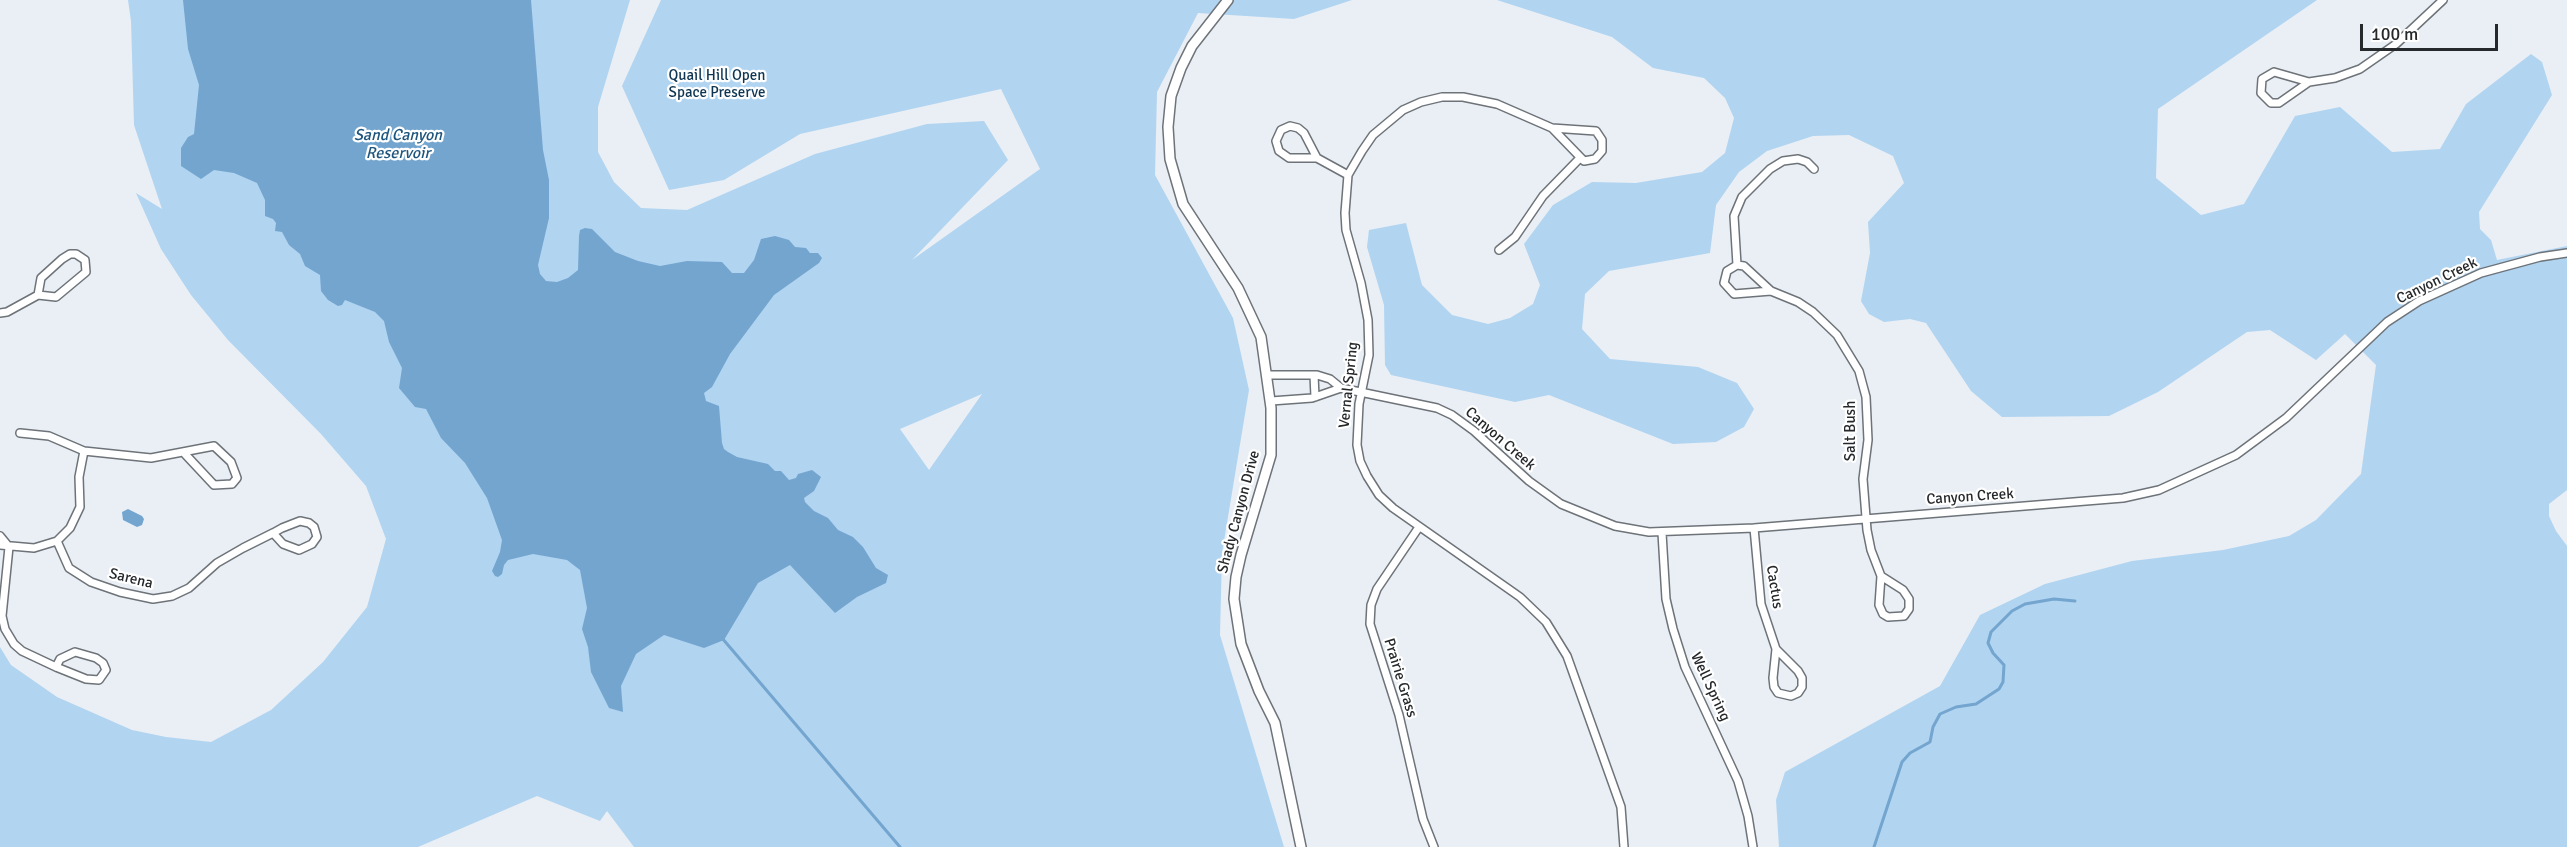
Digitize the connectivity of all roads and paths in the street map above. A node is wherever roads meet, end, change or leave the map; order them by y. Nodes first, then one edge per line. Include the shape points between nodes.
1 (1228, 0) edge
2 (2443, 0) edge
3 (2309, 82) junction
4 (1552, 128) junction
5 (1317, 158) junction
6 (1580, 158) junction
7 (1814, 169) dead end
8 (1348, 175) junction
9 (1498, 250) dead end
10 (2567, 253) edge
11 (1737, 265) junction
12 (1771, 291) junction
13 (38, 295) junction
14 (0, 313) edge
15 (1267, 375) junction
16 (1314, 375) junction
17 (1341, 388) junction
18 (1362, 392) junction
19 (1315, 397) junction
20 (1270, 401) junction
21 (20, 433) dead end
22 (84, 451) junction
23 (185, 454) junction
24 (1866, 517) junction
25 (1419, 526) junction
26 (1754, 528) junction
27 (273, 532) junction
28 (1662, 533) junction
29 (0, 536) edge
30 (57, 541) junction
31 (0, 545) edge
32 (9, 547) junction
33 (0, 551) edge
34 (1881, 576) junction
35 (1776, 649) junction
36 (56, 667) junction
37 (1301, 847) edge
38 (1434, 847) edge
39 (1624, 847) edge
40 (1753, 847) edge

1 - 15 street, Shady Canyon Drive via 1192,46 1181,68 1171,96 1170,159 1183,204 1251,312 1261,337
2 - 3 street via 2396,44 2360,69
3 - 3 street via 2274,72 2262,80 2261,93 2271,103 2279,102
4 - 6 street, Vernal Spring
4 - 6 street, Vernal Spring via 1591,129 1600,135 1603,145 1599,155 1590,160
4 - 8 street, Vernal Spring via 1480,100 1442,97 1420,102 1402,110 1373,135
5 - 5 street via 1289,158 1279,151 1276,141 1281,130 1298,128
5 - 8 street
6 - 9 street via 1543,196 1515,237
7 - 11 street via 1798,159 1782,161 1742,197 1734,216
8 - 18 street, Vernal Spring via 1346,230 1368,320 1369,355
10 - 24 street, Canyon Creek via 2481,273 2419,301 2387,322 2286,418 2257,440 2236,455 2158,490 2112,499
11 - 12 street, Salt Bush via 1744,266
11 - 12 street, Salt Bush via 1726,271 1724,283 1734,294
12 - 24 street, Salt Bush via 1813,312 1837,335 1859,371 1866,397
13 - 13 street via 56,297 86,272 85,260 76,254 62,259 41,278
13 - 14 street
15 - 16 street, Canyon Creek
15 - 20 street, Shady Canyon Drive
16 - 17 street, Canyon Creek via 1330,379
16 - 19 street
17 - 18 street, Canyon Creek
17 - 19 street, Canyon Creek
18 - 25 street, Vernal Spring via 1357,422 1360,461 1379,495
18 - 28 street, Canyon Creek via 1419,403 1452,415 1561,504 1616,526
19 - 20 street, Canyon Creek
20 - 37 street, Shady Canyon Drive via 1271,455 1241,555 1234,599 1241,644 1275,723
21 - 22 street via 49,436
22 - 23 street via 151,458
22 - 30 street via 77,517
23 - 23 street via 214,446 231,462 237,478 232,484 214,485
24 - 26 street, Canyon Creek
24 - 34 street, Salt Bush via 1871,550
25 - 38 street, Prairie Grass via 1377,589 1370,624
25 - 39 street, Vernal Spring via 1520,597 1546,622 1567,656 1621,807
26 - 28 street, Canyon Creek
26 - 35 street, Cactus via 1761,604
27 - 27 street, Sarena via 300,521 314,527 317,537 305,548 293,550
27 - 30 street, Sarena via 217,563 189,588 153,599 120,592 76,573 69,568
28 - 40 street, Well Spring via 1666,599 1673,629 1685,667 1738,780
29 - 32 street
30 - 32 street via 33,548
31 - 32 street
32 - 33 street
32 - 36 street via 2,610 4,629 22,651
34 - 34 street, Salt Bush via 1879,605 1883,614 1904,616 1909,599
35 - 35 street, Cactus via 1774,687 1778,693 1791,696 1802,687 1802,678
36 - 36 street via 94,681 103,678 106,670 96,658 75,652 65,655

